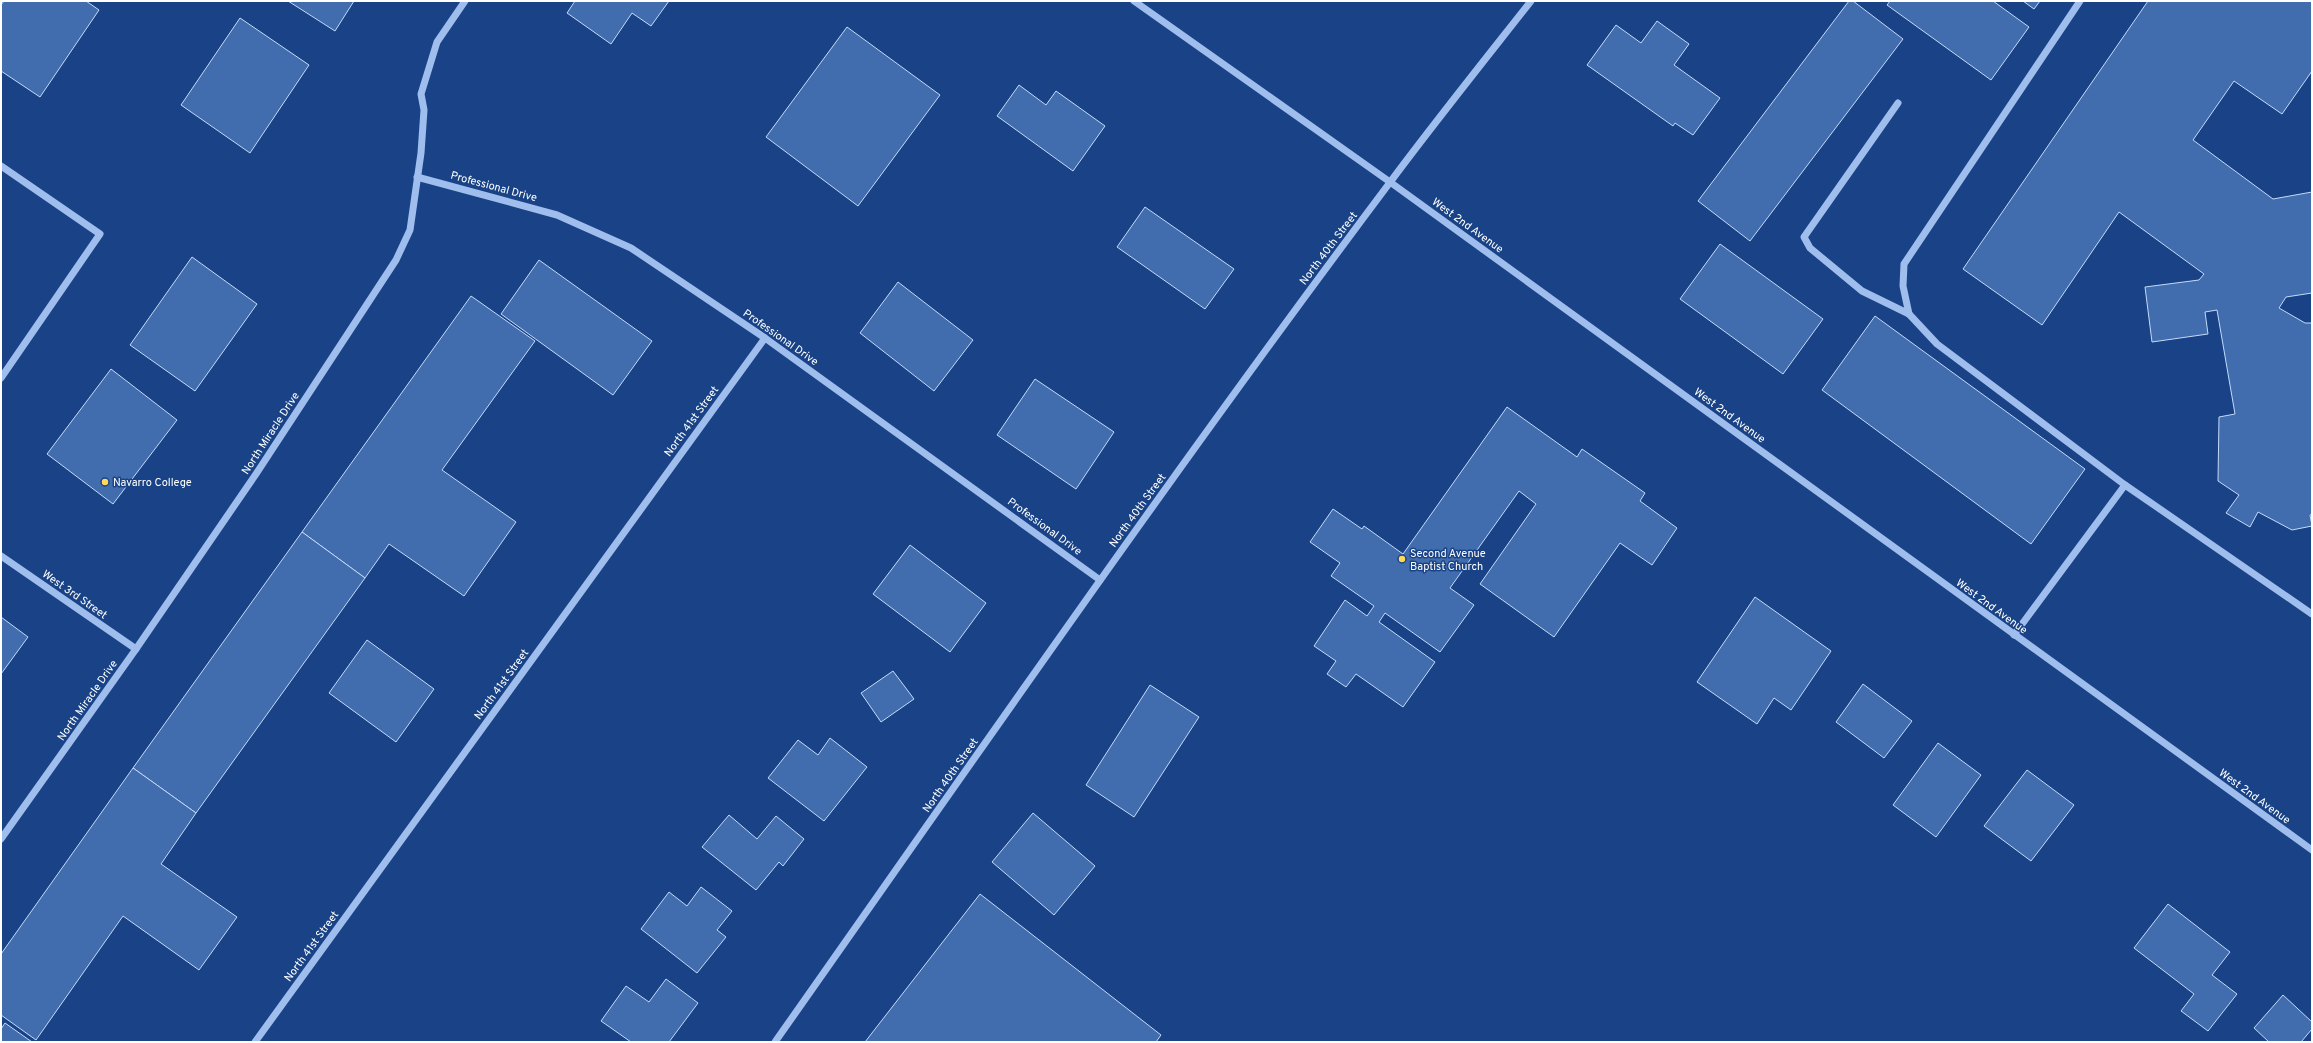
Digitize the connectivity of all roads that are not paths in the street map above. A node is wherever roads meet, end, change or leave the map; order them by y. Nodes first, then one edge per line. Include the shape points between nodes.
1 (465, 1) edge
2 (1134, 1) edge
3 (1530, 1) edge
4 (2080, 1) edge
5 (1898, 103) dead end
6 (1, 166) edge
7 (417, 176) junction
8 (1390, 182) junction
9 (1909, 314) junction
10 (765, 338) junction
11 (1, 378) edge
12 (2125, 485) junction
13 (1, 556) edge
14 (1100, 580) junction
15 (2312, 614) edge
16 (2014, 635) junction
17 (136, 650) junction
18 (1, 839) edge
19 (2311, 848) edge
20 (255, 1042) edge
21 (775, 1042) edge

1 - 7 street, North Miracle Drive via 437,42 421,94 424,110
2 - 8 street, West 2nd Avenue
3 - 8 street, North 40th Street
4 - 9 street via 1904,264 1903,286
5 - 9 street via 1804,237 1810,248 1862,292
6 - 11 street via 100,234
7 - 10 street, Professional Drive via 557,215 631,248
7 - 17 street, North Miracle Drive via 410,230 396,260 256,474
8 - 14 street, North 40th Street
8 - 16 street, West 2nd Avenue
9 - 12 street via 1937,344
10 - 14 street, Professional Drive
10 - 20 street, North 41st Street
12 - 15 street
12 - 16 street
13 - 17 street, West 3rd Street
14 - 21 street, North 40th Street
16 - 19 street, West 2nd Avenue
17 - 18 street, North Miracle Drive

